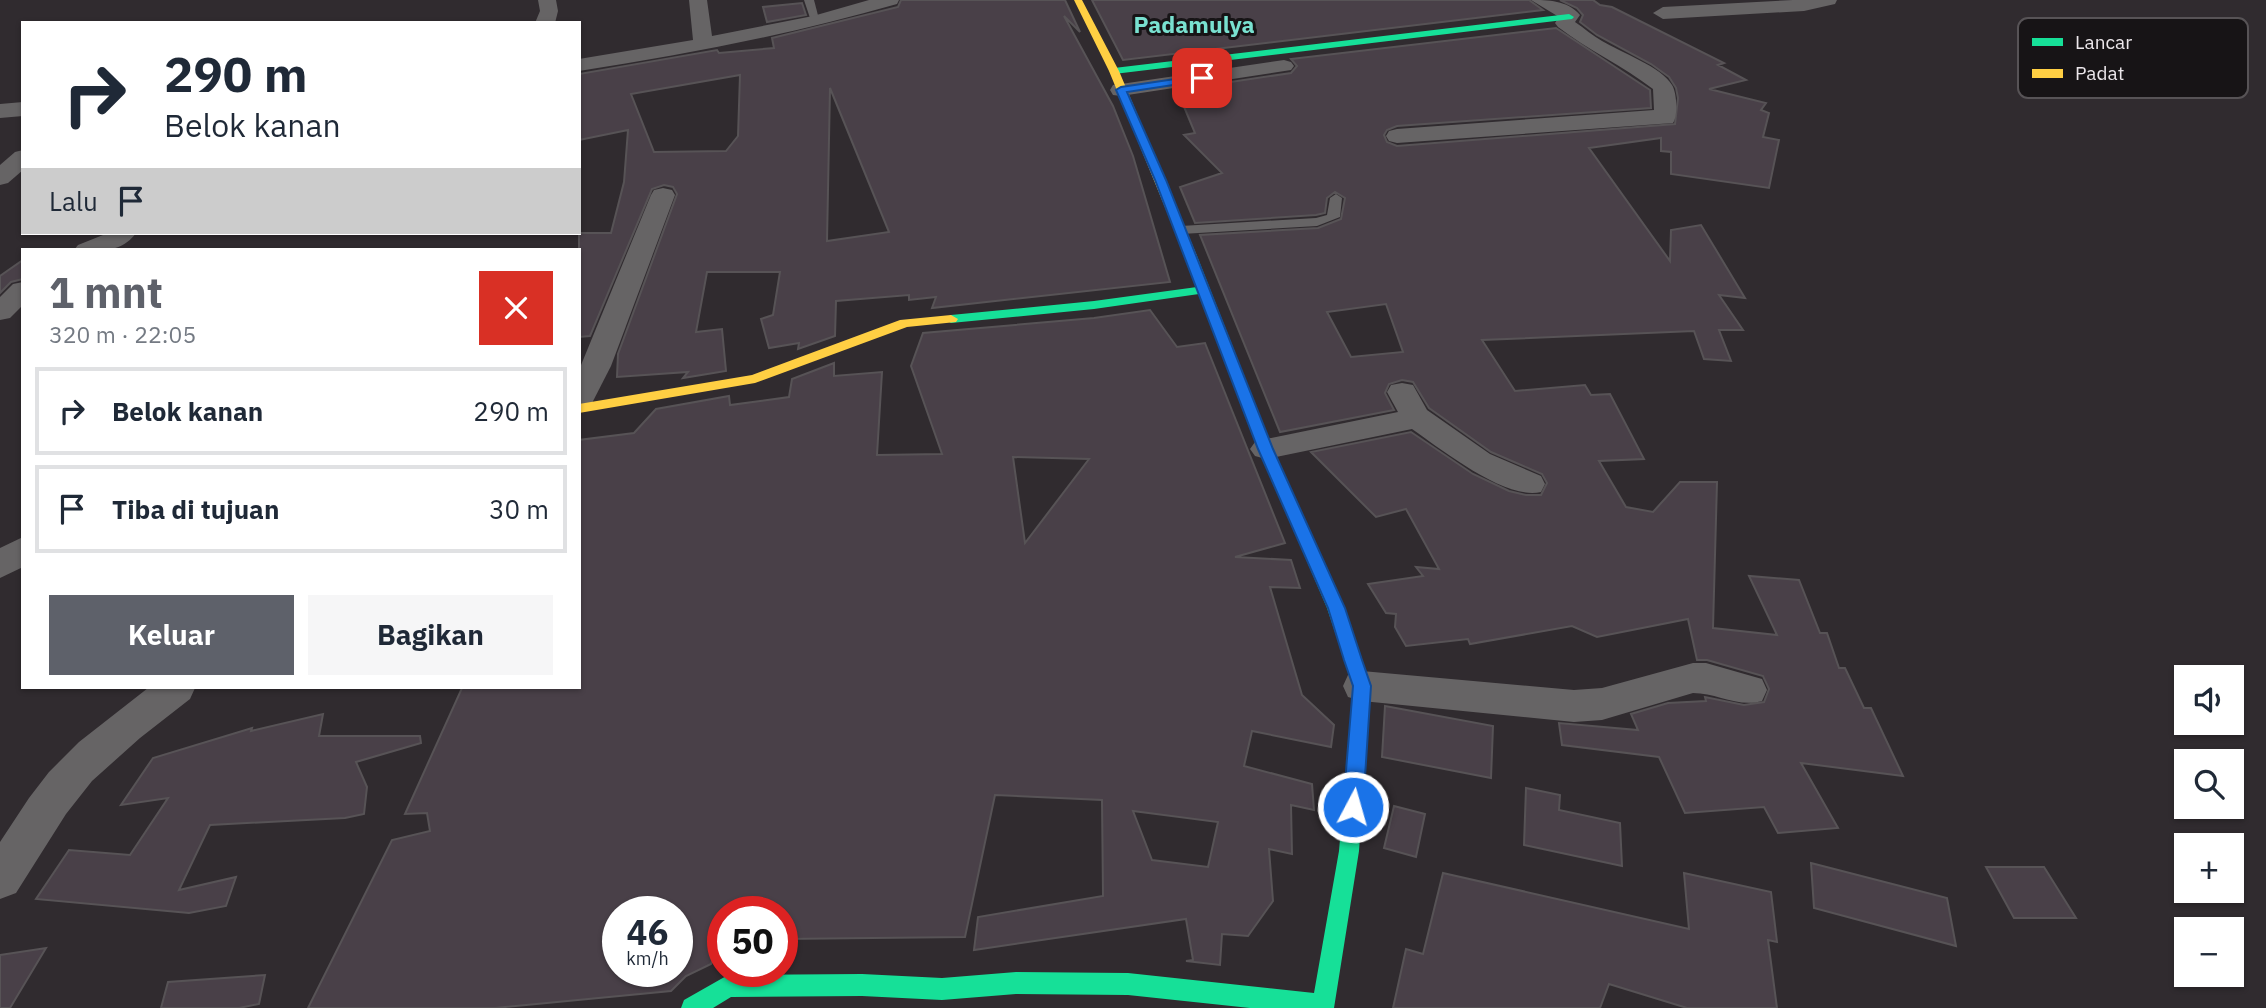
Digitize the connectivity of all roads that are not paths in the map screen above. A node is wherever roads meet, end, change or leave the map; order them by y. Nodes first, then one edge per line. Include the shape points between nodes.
1 (547, 0) edge
2 (698, 0) edge
3 (809, 0) edge
4 (890, 0) edge
5 (1078, 0) edge
6 (1540, 0) edge
7 (1828, 0) edge
8 (1663, 13) dead end
9 (1561, 17) junction
10 (545, 21) edge
11 (816, 21) junction
12 (703, 42) junction
13 (581, 65) edge
14 (1284, 66) dead end
15 (1118, 80) junction
16 (21, 109) edge
17 (0, 111) edge
18 (1397, 136) dead end
19 (21, 159) edge
20 (0, 178) edge
21 (663, 195) dead end
22 (1336, 198) dead end
23 (1181, 230) junction
24 (121, 235) edge
25 (94, 248) edge
26 (1201, 290) junction
27 (21, 292) edge
28 (0, 312) edge
29 (581, 396) edge
30 (581, 409) edge
31 (1266, 449) junction
32 (1529, 484) dead end
33 (21, 550) edge
34 (0, 565) edge
35 (1362, 686) junction
36 (175, 689) edge
37 (1748, 690) dead end
38 (0, 879) edge
39 (1323, 1006) edge
40 (692, 1008) edge

1 - 10 street
2 - 12 street
3 - 11 lane
4 - 11 street
5 - 15 street
6 - 9 street
7 - 8 street
9 - 15 street via 1298,47
9 - 18 street via 1663,87 1665,118
11 - 12 street
12 - 13 street
14 - 15 street
15 - 23 street
16 - 17 street
19 - 20 street
21 - 29 street
22 - 23 lane via 1332,217 1317,222
23 - 26 street
24 - 25 street
26 - 30 street via 905,323 755,379
26 - 31 street
27 - 28 street
31 - 32 street via 1375,429 1409,404 1479,461
31 - 35 street via 1336,608
33 - 34 street
35 - 37 street via 1574,706 1602,704 1693,678
35 - 39 street via 1349,851
36 - 38 street via 73,776
39 - 40 street via 1128,984 1016,983 942,989 729,986

